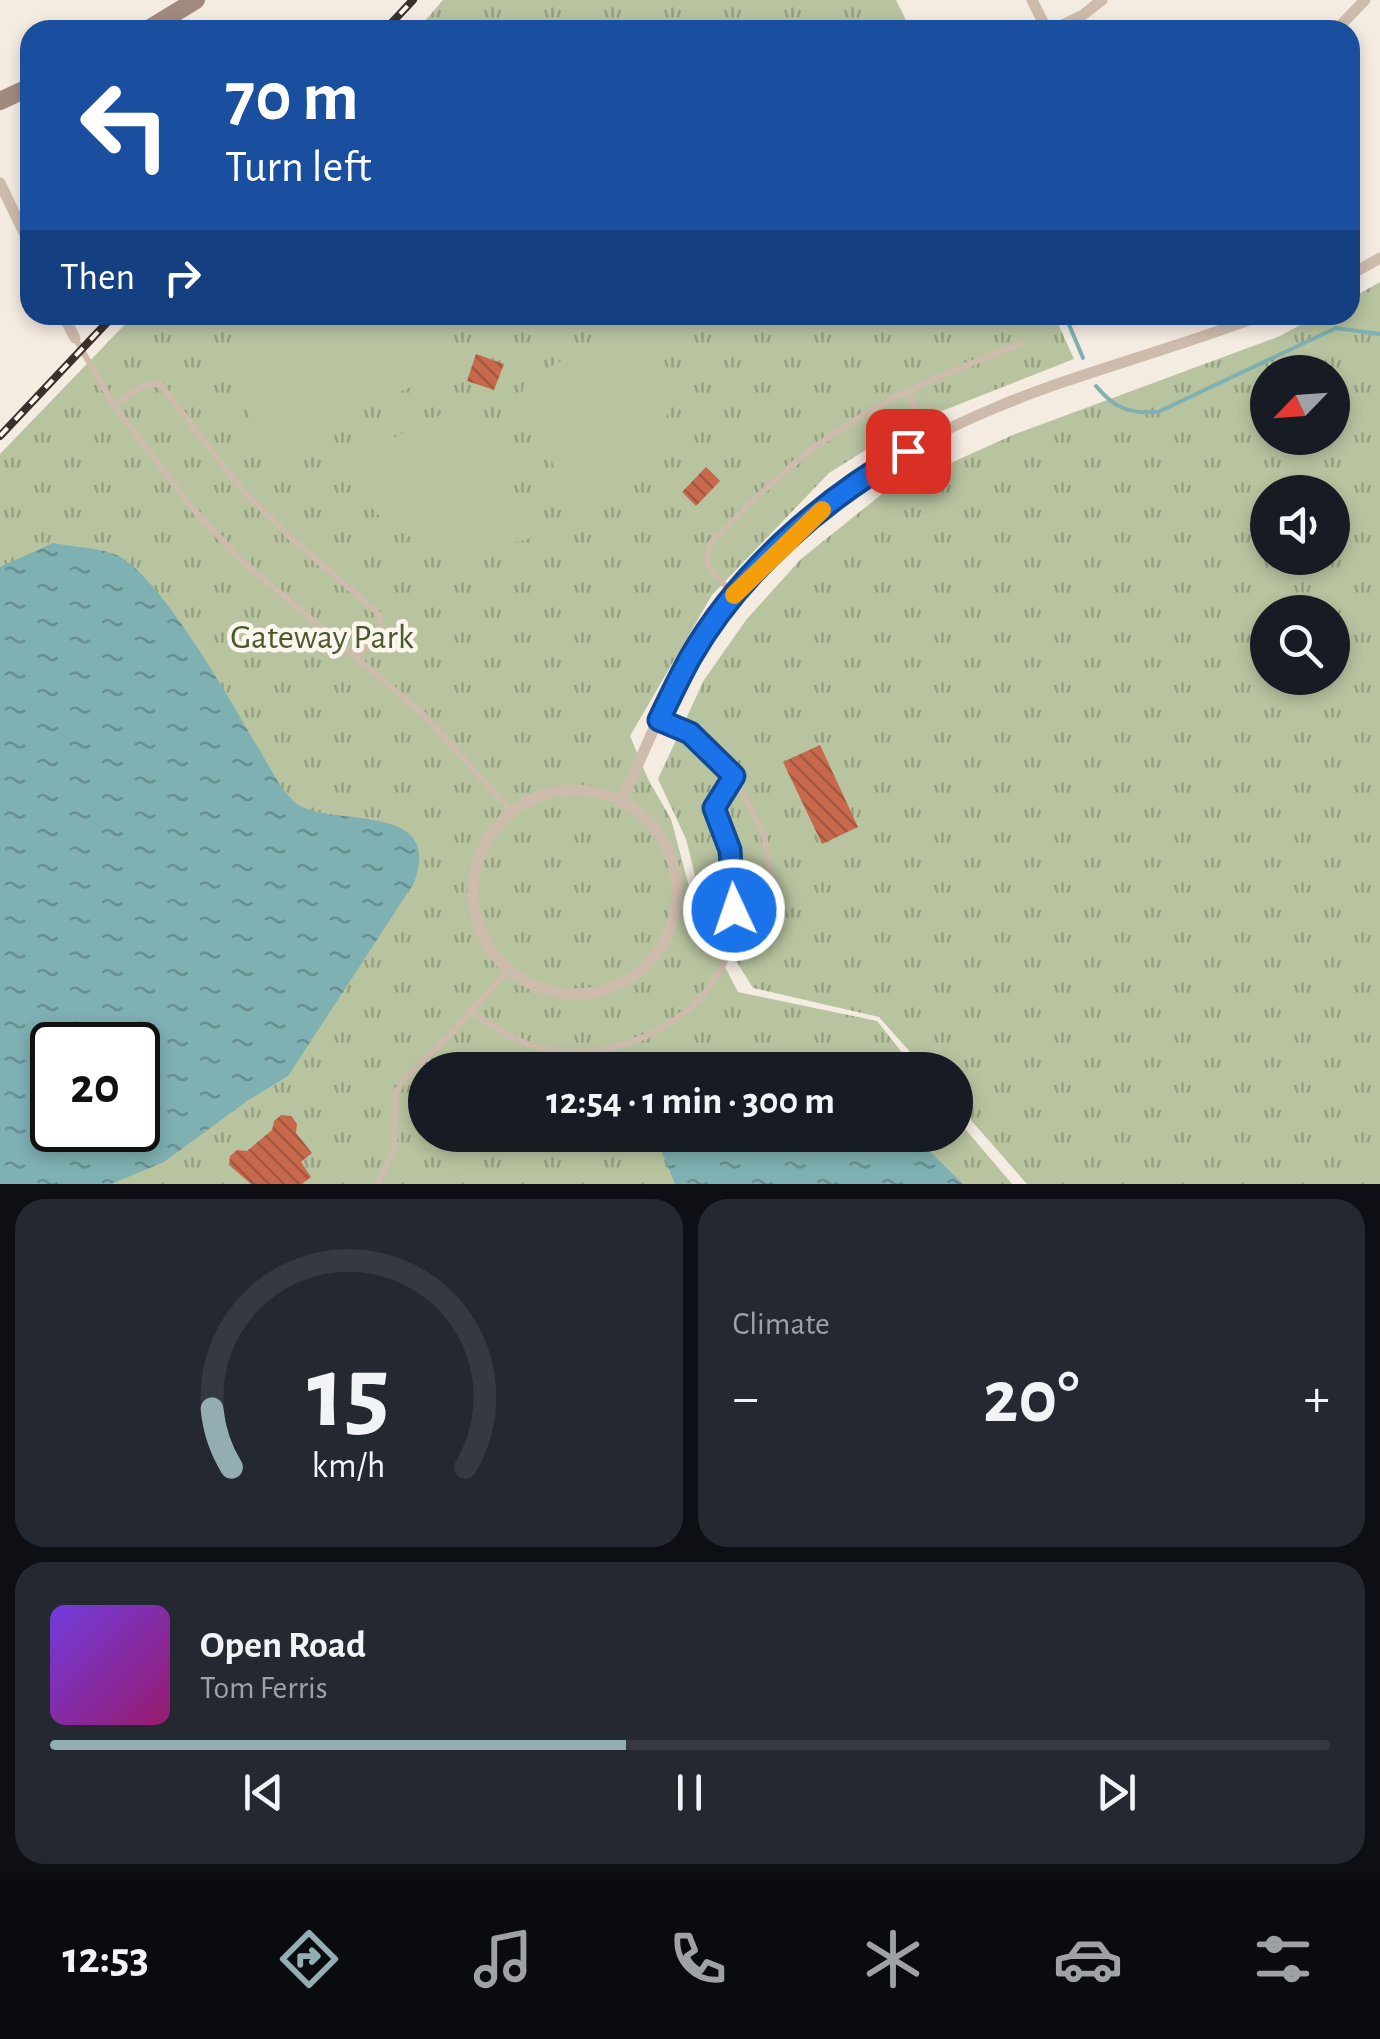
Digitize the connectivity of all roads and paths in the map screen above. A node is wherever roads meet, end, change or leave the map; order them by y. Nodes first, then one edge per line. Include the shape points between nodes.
1 (196, 0) edge
2 (1102, 0) edge
3 (1365, 0) edge
4 (163, 20) edge
5 (1067, 20) edge
6 (1346, 20) edge
7 (0, 183) edge
8 (20, 224) edge
9 (69, 325) edge
10 (1233, 325) edge
11 (75, 338) joint
12 (1021, 344) dead end
13 (907, 391) junction
14 (116, 406) junction
15 (931, 438) junction
16 (734, 595) junction
17 (355, 657) junction
18 (659, 720) junction
19 (734, 776) junction
20 (622, 800) junction
21 (511, 811) junction
22 (734, 910) junction
23 (508, 970) junction
24 (472, 1012) junction
25 (377, 1184) edge

1 - 4 street
2 - 5 street
3 - 6 street
7 - 8 street
9 - 11 street
10 - 15 street via 999,406
11 - 14 lane
12 - 13 lane
13 - 15 lane
13 - 16 lane via 819,444 710,544 706,558 712,571
14 - 17 lane via 239,558
14 - 17 lane via 146,384 160,384 243,491 377,612 382,626
15 - 16 street via 826,506
16 - 18 street via 691,656
17 - 21 lane via 423,714
18 - 19 lane via 690,733
18 - 20 street
19 - 22 lane via 714,808 730,850
19 - 22 lane via 764,834 774,900 770,910
20 - 21 street via 588,790 553,791
20 - 23 street via 659,833 674,867 677,904 660,950 624,982 588,993 552,992
21 - 23 street via 490,833 472,890 488,947
22 - 24 lane via 734,931 719,971 694,1004 642,1040 590,1054 542,1048 507,1036
23 - 24 lane
24 - 25 lane via 396,1093 394,1150

